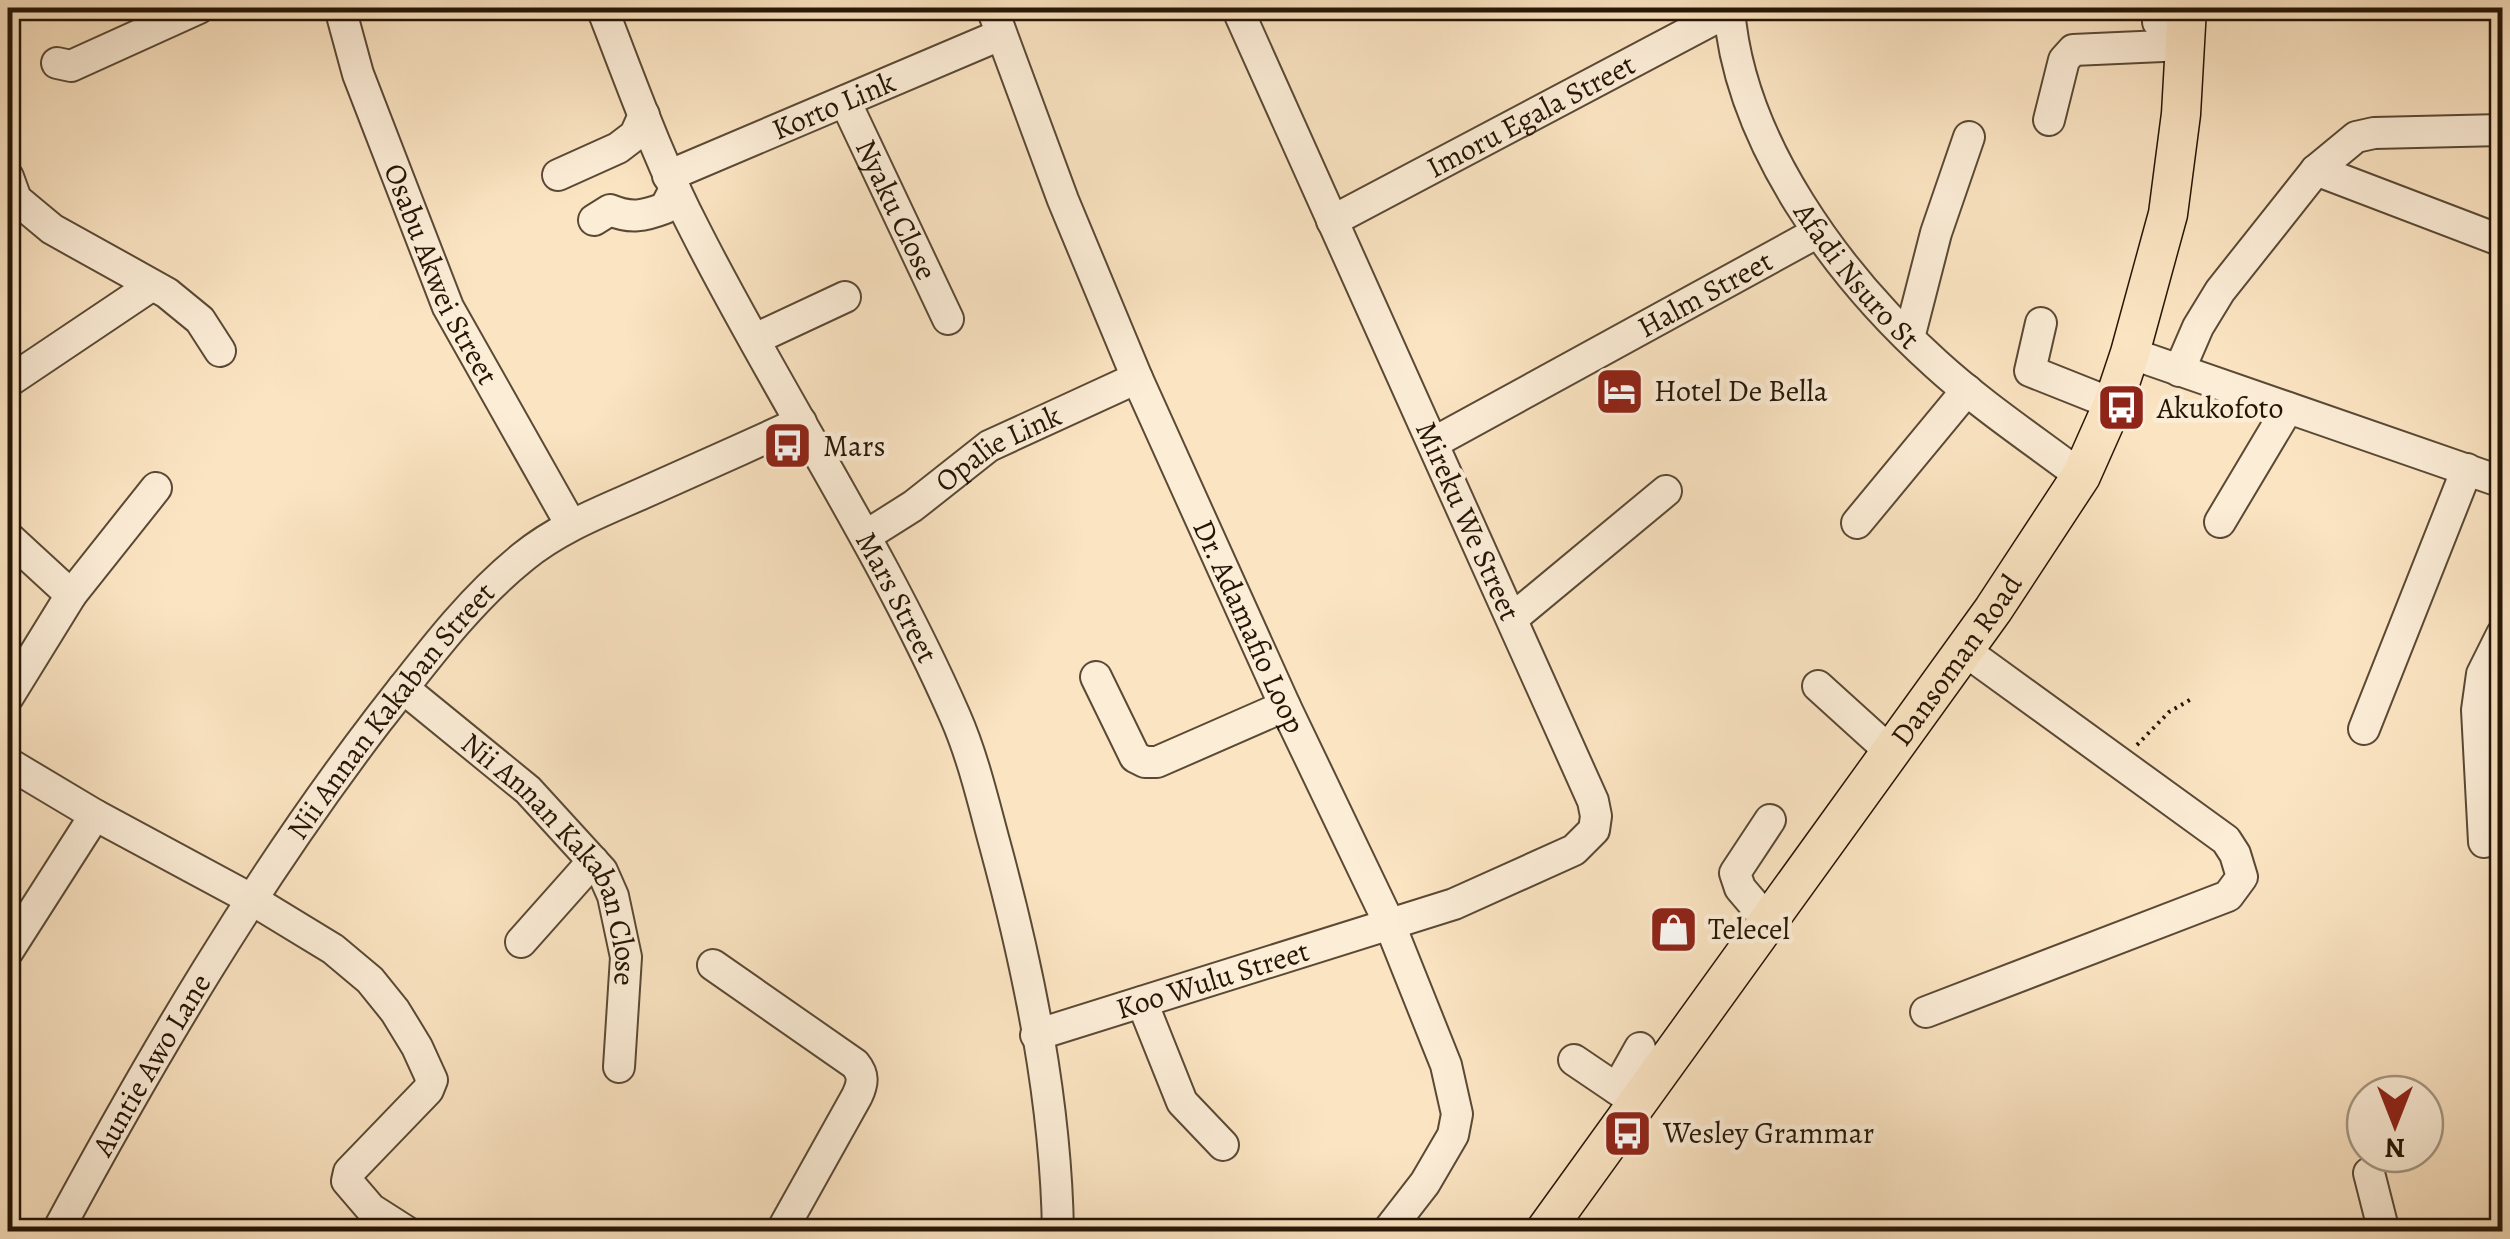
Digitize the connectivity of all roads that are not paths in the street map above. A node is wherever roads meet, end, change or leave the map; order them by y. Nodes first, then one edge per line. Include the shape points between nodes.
1 (199, 8) edge
2 (340, 8) edge
3 (602, 8) edge
4 (1729, 9) edge
5 (1246, 10) edge
6 (2172, 20) edge
7 (996, 21) edge
8 (56, 63) dead end
9 (844, 101) junction
10 (644, 115) junction
11 (2049, 120) dead end
12 (2502, 130) edge
13 (1969, 137) dead end
14 (2316, 170) junction
15 (558, 175) dead end
16 (8, 176) edge
17 (672, 183) junction
18 (594, 220) dead end
19 (1332, 222) junction
20 (1818, 232) junction
21 (2502, 240) edge
22 (151, 286) junction
23 (844, 298) dead end
24 (948, 319) dead end
25 (2041, 323) dead end
26 (1909, 338) junction
27 (754, 339) junction
28 (220, 350) dead end
29 (2130, 354) junction
30 (2179, 371) junction
31 (1137, 378) junction
32 (8, 382) edge
33 (1967, 390) junction
34 (2113, 404) junction
35 (2288, 408) junction
36 (801, 422) junction
37 (1433, 443) junction
38 (2467, 469) junction
39 (2081, 476) junction
40 (2502, 482) edge
41 (156, 488) dead end
42 (1666, 492) dead end
43 (2220, 522) dead end
44 (1857, 523) dead end
45 (571, 525) junction
46 (867, 535) junction
47 (8, 537) edge
48 (72, 594) junction
49 (1513, 618) junction
50 (2502, 634) edge
51 (1964, 650) junction
52 (1096, 677) dead end
53 (1818, 686) dead end
54 (403, 688) junction
55 (8, 698) edge
56 (1285, 706) junction
57 (2364, 729) dead end
58 (1892, 753) junction
59 (8, 762) edge
60 (95, 815) junction
61 (1770, 820) dead end
62 (2484, 842) dead end
63 (594, 861) junction
64 (251, 899) junction
65 (1768, 920) junction
66 (1390, 925) junction
67 (521, 942) dead end
68 (8, 951) edge
69 (712, 966) dead end
70 (1142, 1002) junction
71 (1926, 1012) dead end
72 (1036, 1034) junction
73 (1640, 1048) dead end
74 (1574, 1060) dead end
75 (619, 1067) dead end
76 (1628, 1096) junction
77 (1224, 1145) dead end
78 (2369, 1174) edge
79 (57, 1232) edge
80 (408, 1232) edge
81 (781, 1232) edge
82 (1058, 1232) edge
83 (1387, 1232) edge
84 (1544, 1232) edge
85 (2384, 1232) edge

1 - 8 street via 71,66
2 - 45 street, Osabu Akwei Street via 358,74 448,307
3 - 10 street, Mars Street
4 - 19 street, Imoru Egala Street
4 - 20 street, Afadi Nsuro St via 1749,104
5 - 19 street, Mireku We Street
6 - 11 street via 2073,50 2064,60
6 - 29 main road, Dansoman Road via 2180,130 2168,214
7 - 9 street, Korto Link
7 - 31 street, Dr. Adamafio Loop
9 - 17 street, Korto Link
9 - 24 street, Nyaku Close
10 - 15 street via 635,135 618,148
10 - 17 street, Mars Street
12 - 14 street via 2374,133 2356,137
13 - 26 street
14 - 21 street
14 - 30 street via 2220,290
16 - 22 street via 16,199 52,229
17 - 18 street, Korto Link via 665,208 626,217 610,210
17 - 27 street, Mars Street
19 - 37 street, Mireku We Street
20 - 26 street, Afadi Nsuro St
20 - 37 street, Halm Street
22 - 28 street via 200,320
22 - 32 street
23 - 27 street
25 - 34 street via 2030,371
26 - 33 street, Afadi Nsuro St
27 - 36 street, Mars Street
29 - 30 street
29 - 34 main road, Dansoman Road
30 - 35 street
31 - 46 street, Opalie Link via 989,446
31 - 56 street, Dr. Adamafio Loop
33 - 39 street, Afadi Nsuro St
33 - 44 street
34 - 39 main road, Dansoman Road
35 - 38 street
35 - 43 street
36 - 45 street, Nii Annan Kakaban Street
36 - 46 street, Mars Street
37 - 49 street, Mireku We Street
38 - 40 street
38 - 57 street
39 - 51 main road, Dansoman Road
41 - 48 street
42 - 49 street
45 - 54 street, Nii Annan Kakaban Street via 480,594
46 - 72 street, Mars Street via 971,759 1012,910
47 - 48 street
48 - 55 street
49 - 66 street, Mireku We Street via 1593,801 1594,830 1574,850
50 - 62 street via 2482,674 2477,710
51 - 58 main road, Dansoman Road
51 - 71 street via 2226,840 2242,878 2228,896
52 - 56 street via 1135,756 1145,762
53 - 58 street
54 - 63 street, Nii Annan Kakaban Close via 528,790
54 - 64 street, Nii Annan Kakaban Street
56 - 66 street, Dr. Adamafio Loop
58 - 65 main road, Dansoman Road
59 - 60 street
60 - 64 street
60 - 68 street
61 - 65 street via 1735,873
63 - 67 street
63 - 75 street, Nii Annan Kakaban Close via 613,896 626,957
64 - 79 street, Auntie Awo Lane
64 - 80 street via 370,980 429,1069 428,1090 347,1176 371,1209
65 - 76 main road, Dansoman Road
66 - 70 street, Koo Wulu Street
66 - 83 street, Dr. Adamafio Loop via 1446,1064 1457,1114 1446,1152
69 - 81 street via 861,1072 858,1096
70 - 72 street, Koo Wulu Street
70 - 77 street via 1182,1102
72 - 82 street, Mars Street via 1056,1161
73 - 76 street
74 - 76 street
76 - 84 main road, Dansoman Road
78 - 85 street

